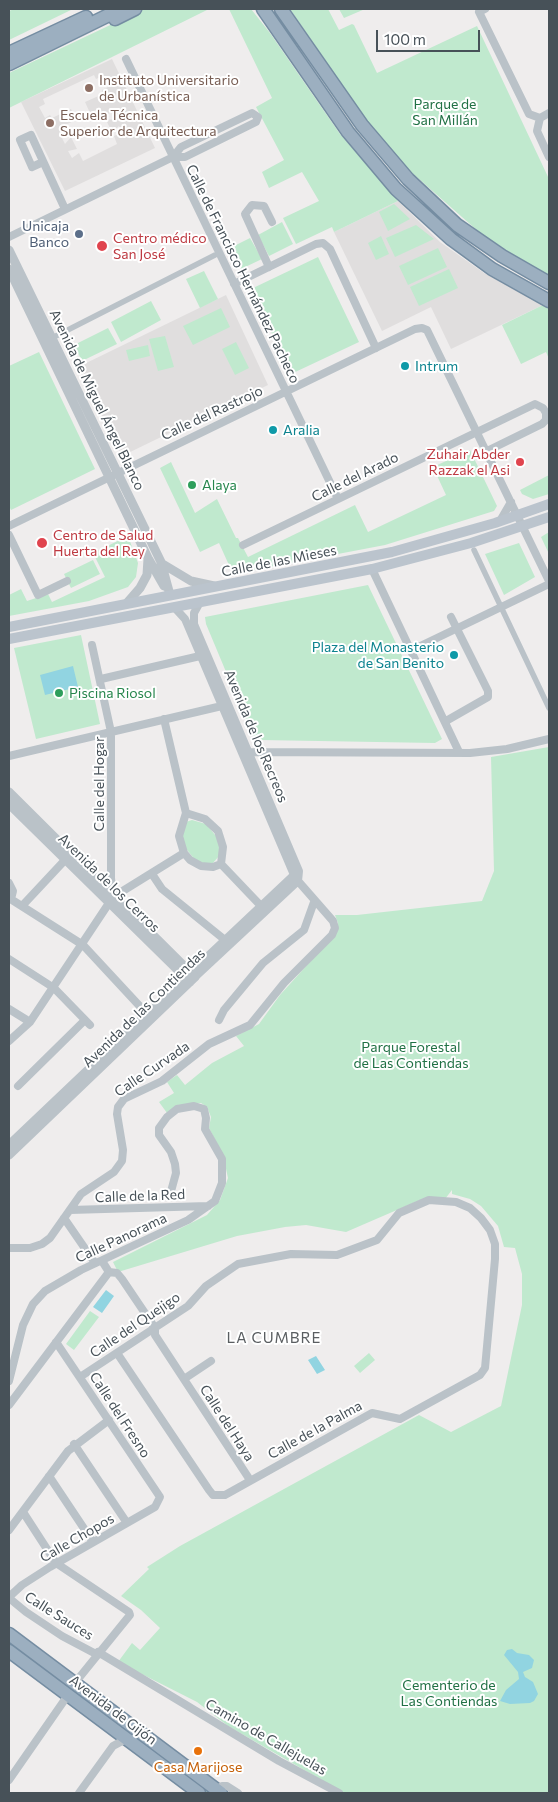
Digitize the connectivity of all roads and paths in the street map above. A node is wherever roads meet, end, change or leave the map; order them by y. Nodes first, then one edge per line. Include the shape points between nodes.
1 (92, 9) edge
2 (105, 9) edge
3 (121, 9) edge
4 (135, 9) edge
5 (263, 9) edge
6 (281, 9) edge
7 (485, 9) edge
8 (57, 35) junction
9 (9, 53) edge
10 (126, 59) dead end
11 (9, 64) edge
12 (549, 113) edge
13 (540, 118) junction
14 (173, 156) junction
15 (549, 157) edge
16 (43, 162) dead end
17 (65, 209) junction
18 (272, 222) dead end
19 (9, 237) edge
20 (9, 250) edge
21 (216, 255) dead end
22 (269, 267) junction
23 (9, 270) edge
24 (549, 283) edge
25 (234, 284) junction
26 (549, 301) edge
27 (52, 338) junction
28 (376, 348) junction
29 (286, 392) junction
30 (477, 432) junction
31 (487, 451) junction
32 (113, 474) junction
33 (338, 499) junction
34 (511, 502) junction
35 (549, 504) edge
36 (549, 513) edge
37 (518, 515) junction
38 (549, 517) edge
39 (500, 521) junction
40 (9, 526) edge
41 (523, 526) junction
42 (9, 535) edge
43 (243, 545) dead end
44 (443, 550) junction
45 (474, 550) dead end
46 (392, 552) junction
47 (148, 558) junction
48 (160, 562) junction
49 (348, 562) junction
50 (372, 569) junction
51 (67, 581) dead end
52 (549, 582) edge
53 (216, 586) junction
54 (170, 595) junction
55 (200, 602) junction
56 (127, 603) junction
57 (502, 606) junction
58 (174, 607) junction
59 (451, 617) dead end
60 (9, 627) edge
61 (457, 628) junction
62 (39, 633) junction
63 (9, 639) edge
64 (92, 645) dead end
65 (412, 650) junction
66 (200, 656) junction
67 (101, 680) junction
68 (225, 706) junction
69 (549, 708) edge
70 (164, 719) junction
71 (446, 721) junction
72 (112, 732) junction
73 (549, 739) edge
74 (245, 752) junction
75 (459, 752) junction
76 (9, 756) edge
77 (9, 792) edge
78 (9, 804) edge
79 (186, 813) junction
80 (184, 853) junction
81 (65, 860) junction
82 (221, 864) junction
83 (152, 874) junction
84 (111, 878) junction
85 (296, 878) junction
86 (9, 883) edge
87 (100, 883) junction
88 (117, 896) junction
89 (10, 898) edge
90 (314, 902) junction
91 (22, 906) junction
92 (261, 906) junction
93 (225, 940) junction
94 (83, 945) junction
95 (9, 959) edge
96 (190, 977) junction
97 (54, 988) junction
98 (9, 1009) edge
99 (147, 1014) junction
100 (219, 1020) dead end
101 (30, 1022) junction
102 (9, 1041) edge
103 (18, 1086) dead end
104 (9, 1145) edge
105 (9, 1155) edge
106 (170, 1195) dead end
107 (443, 1201) joint
108 (210, 1206) junction
109 (186, 1207) junction
110 (70, 1210) junction
111 (64, 1218) junction
112 (188, 1220) junction
113 (9, 1248) edge
114 (99, 1262) junction
115 (109, 1272) junction
116 (155, 1328) junction
117 (56, 1342) junction
118 (117, 1353) junction
119 (211, 1361) dead end
120 (80, 1376) junction
121 (184, 1379) junction
122 (9, 1381) edge
123 (9, 1386) edge
124 (17, 1394) junction
125 (9, 1404) edge
126 (109, 1420) junction
127 (74, 1444) junction
128 (49, 1476) junction
129 (250, 1480) junction
130 (158, 1502) joint
131 (22, 1512) junction
132 (127, 1523) junction
133 (9, 1530) edge
134 (93, 1542) junction
135 (56, 1563) junction
136 (9, 1598) edge
137 (9, 1628) edge
138 (9, 1634) edge
139 (30, 1650) junction
140 (9, 1651) edge
141 (97, 1653) junction
142 (71, 1690) junction
143 (180, 1703) joint
144 (126, 1738) junction
145 (9, 1780) edge
146 (218, 1791) edge
147 (79, 1793) edge
148 (199, 1793) edge
149 (238, 1793) edge
150 (339, 1793) edge

1 - 8 highway via 66,22
2 - 8 highway
3 - 8 highway
4 - 8 highway via 81,34
5 - 26 highway via 348,132 396,189 458,245 492,269
6 - 24 highway via 362,124 408,179 463,229
7 - 13 street via 478,12 529,114
8 - 9 highway
8 - 11 highway
10 - 14 street, Calle de Francisco Hernández Pacheco
12 - 13 street
13 - 15 street via 537,131
14 - 14 street via 185,157 256,122 258,117 252,113 181,147
14 - 17 street
14 - 25 street, Calle de Francisco Hernández Pacheco
16 - 17 street
17 - 19 street
18 - 22 street via 264,206 252,205 245,214
20 - 27 street, Avenida de Miguel Ángel Blanco
21 - 27 street
22 - 25 street
22 - 28 street via 323,243 330,249
23 - 32 street, Avenida de Miguel Ángel Blanco
25 - 29 street, Calle de Francisco Hernández Pacheco
27 - 32 street, Avenida de Miguel Ángel Blanco
28 - 29 street, Calle del Rastrojo
28 - 30 street, Calle del Rastrojo via 415,329 427,330
29 - 32 street, Calle del Rastrojo
29 - 33 street, Calle de Francisco Hernández Pacheco
30 - 31 street
30 - 31 street, Calle del Arado via 535,404 546,413 542,424
30 - 33 street, Calle del Arado
31 - 34 street
32 - 40 street, Calle del Rastrojo
32 - 47 street, Avenida de Miguel Ángel Blanco
32 - 48 street, Avenida de Miguel Ángel Blanco
33 - 43 street, Calle del Arado
34 - 37 street
34 - 39 street
35 - 37 main road, Calle de las Mieses
36 - 37 main road via 528,520
37 - 39 main road, Calle de las Mieses
37 - 41 street
37 - 44 main road via 512,525 456,542
38 - 41 main road, Calle de las Mieses
39 - 46 main road, Calle de las Mieses
41 - 44 main road, Calle de las Mieses
41 - 52 street
42 - 51 street via 38,595
44 - 50 main road, Calle de las Mieses
45 - 57 street
46 - 49 main road, Calle de las Mieses
46 - 50 main road
47 - 54 street, Avenida de Miguel Ángel Blanco
47 - 56 street via 147,575
48 - 53 street via 191,581
48 - 54 street, Avenida de Miguel Ángel Blanco
49 - 50 main road via 365,562
49 - 53 main road, Calle de las Mieses
50 - 55 main road, Calle de las Mieses
50 - 65 street
52 - 57 street
53 - 54 main road, Calle de las Mieses
54 - 55 main road
54 - 56 main road, Calle de las Mieses
54 - 62 main road via 162,604 48,627
55 - 58 main road, Calle de las Mieses
55 - 68 street, Avenida de los Recreos via 193,621
56 - 60 main road, Calle de las Mieses
57 - 61 street
57 - 69 street
58 - 62 main road, Calle de las Mieses
58 - 66 street, Avenida de los Recreos via 185,619
59 - 61 street
61 - 65 street
61 - 71 street via 488,697
62 - 63 main road, Calle de las Mieses
64 - 67 street, Calle del Hogar
65 - 71 street
66 - 67 street
66 - 68 street, Avenida de los Recreos
67 - 72 street, Calle del Hogar
68 - 70 street
68 - 74 street, Avenida de los Recreos
70 - 72 street
70 - 79 street
71 - 75 street
72 - 76 street
72 - 84 street, Calle del Hogar
73 - 75 street via 507,749
74 - 75 street
74 - 85 street, Avenida de los Recreos via 299,871
77 - 87 street, Avenida de los Cerros
78 - 81 street, Avenida de los Cerros
79 - 80 street via 179,829
79 - 82 street via 205,819 218,832 223,847
80 - 82 street via 201,866
80 - 83 street
81 - 88 street, Avenida de los Cerros
81 - 91 street
82 - 92 street
83 - 88 street
83 - 93 street via 167,893
84 - 87 street, Avenida de los Cerros
84 - 88 street, Calle del Hogar
85 - 90 street, Calle Curvada
85 - 92 street, Avenida de las Contiendas
85 - 96 street, Avenida de las Contiendas
86 - 89 street via 13,891
87 - 88 street, Avenida de los Cerros
88 - 94 street
88 - 96 street, Avenida de los Cerros
88 - 96 street, Avenida de los Cerros
89 - 91 street
90 - 100 street via 304,930 263,963
90 - 110 street, Calle Curvada via 328,916 334,928 332,935 284,983 250,1025 209,1044 162,1081 124,1099 117,1114 122,1161 114,1172 81,1194
91 - 94 street
92 - 93 street, Avenida de las Contiendas
93 - 96 street, Avenida de las Contiendas
94 - 97 street
94 - 99 street
95 - 97 street
96 - 99 street, Avenida de las Contiendas
96 - 105 street, Avenida de las Contiendas
97 - 101 street
97 - 103 street via 88,1023
98 - 101 street
99 - 104 street, Avenida de las Contiendas
101 - 102 street
106 - 108 street via 175,1164 159,1128 177,1109 194,1106 204,1109 205,1129 222,1159 219,1194
107 - 116 street, Calle del Quejigo via 430,1200 399,1213 377,1240 337,1255 291,1254 238,1264 206,1286 188,1306
107 - 129 street, Calle de la Palma via 470,1208 490,1230 495,1244 485,1368 480,1375 400,1419 372,1413
108 - 109 street, Calle de la Red
108 - 112 street, Calle Panorama
109 - 110 street, Calle de la Red
109 - 112 street via 191,1212
110 - 111 street
111 - 113 street via 42,1244 30,1248
111 - 114 street, Calle del Haya
112 - 114 street, Calle Panorama
114 - 115 street, Calle del Haya
114 - 122 street, Calle Panorama via 45,1291 33,1304 17,1343
115 - 116 street, Calle del Haya via 122,1279
115 - 117 street
116 - 118 street, Calle del Quejigo
116 - 121 street, Calle del Haya via 155,1335
117 - 120 street, Calle del Fresno
117 - 124 street
118 - 120 street, Calle del Quejigo
118 - 129 street, Calle de la Palma via 213,1495 225,1495
119 - 121 street, Calle del Haya
120 - 126 street, Calle del Fresno
121 - 129 street, Calle del Haya
123 - 124 street
124 - 125 street
126 - 127 street
126 - 130 street, Calle del Fresno via 160,1497
127 - 128 street
127 - 132 street
128 - 131 street
128 - 134 street
130 - 132 street, Calle Chopos via 155,1508
131 - 133 street
131 - 135 street
132 - 134 street, Calle Chopos
134 - 135 street, Calle Chopos
135 - 136 street, Calle Chopos via 22,1585
135 - 141 street via 129,1612 130,1616
136 - 141 street, Calle Sauces via 62,1636
137 - 139 street, Avenida de Gijón via 26,1641
138 - 139 highway, Avenida de Gijón
139 - 142 highway, Avenida de Gijón
140 - 142 highway, Avenida de Gijón
141 - 142 street
141 - 143 street, Calle Sauces
142 - 144 highway, Avenida de Gijón
142 - 145 street
142 - 146 highway, Avenida de Gijón
143 - 150 street, Camino de Callejuelas
144 - 147 street via 114,1746
144 - 148 highway, Avenida de Gijón
146 - 149 street, Avenida de Gijón via 227,1786

